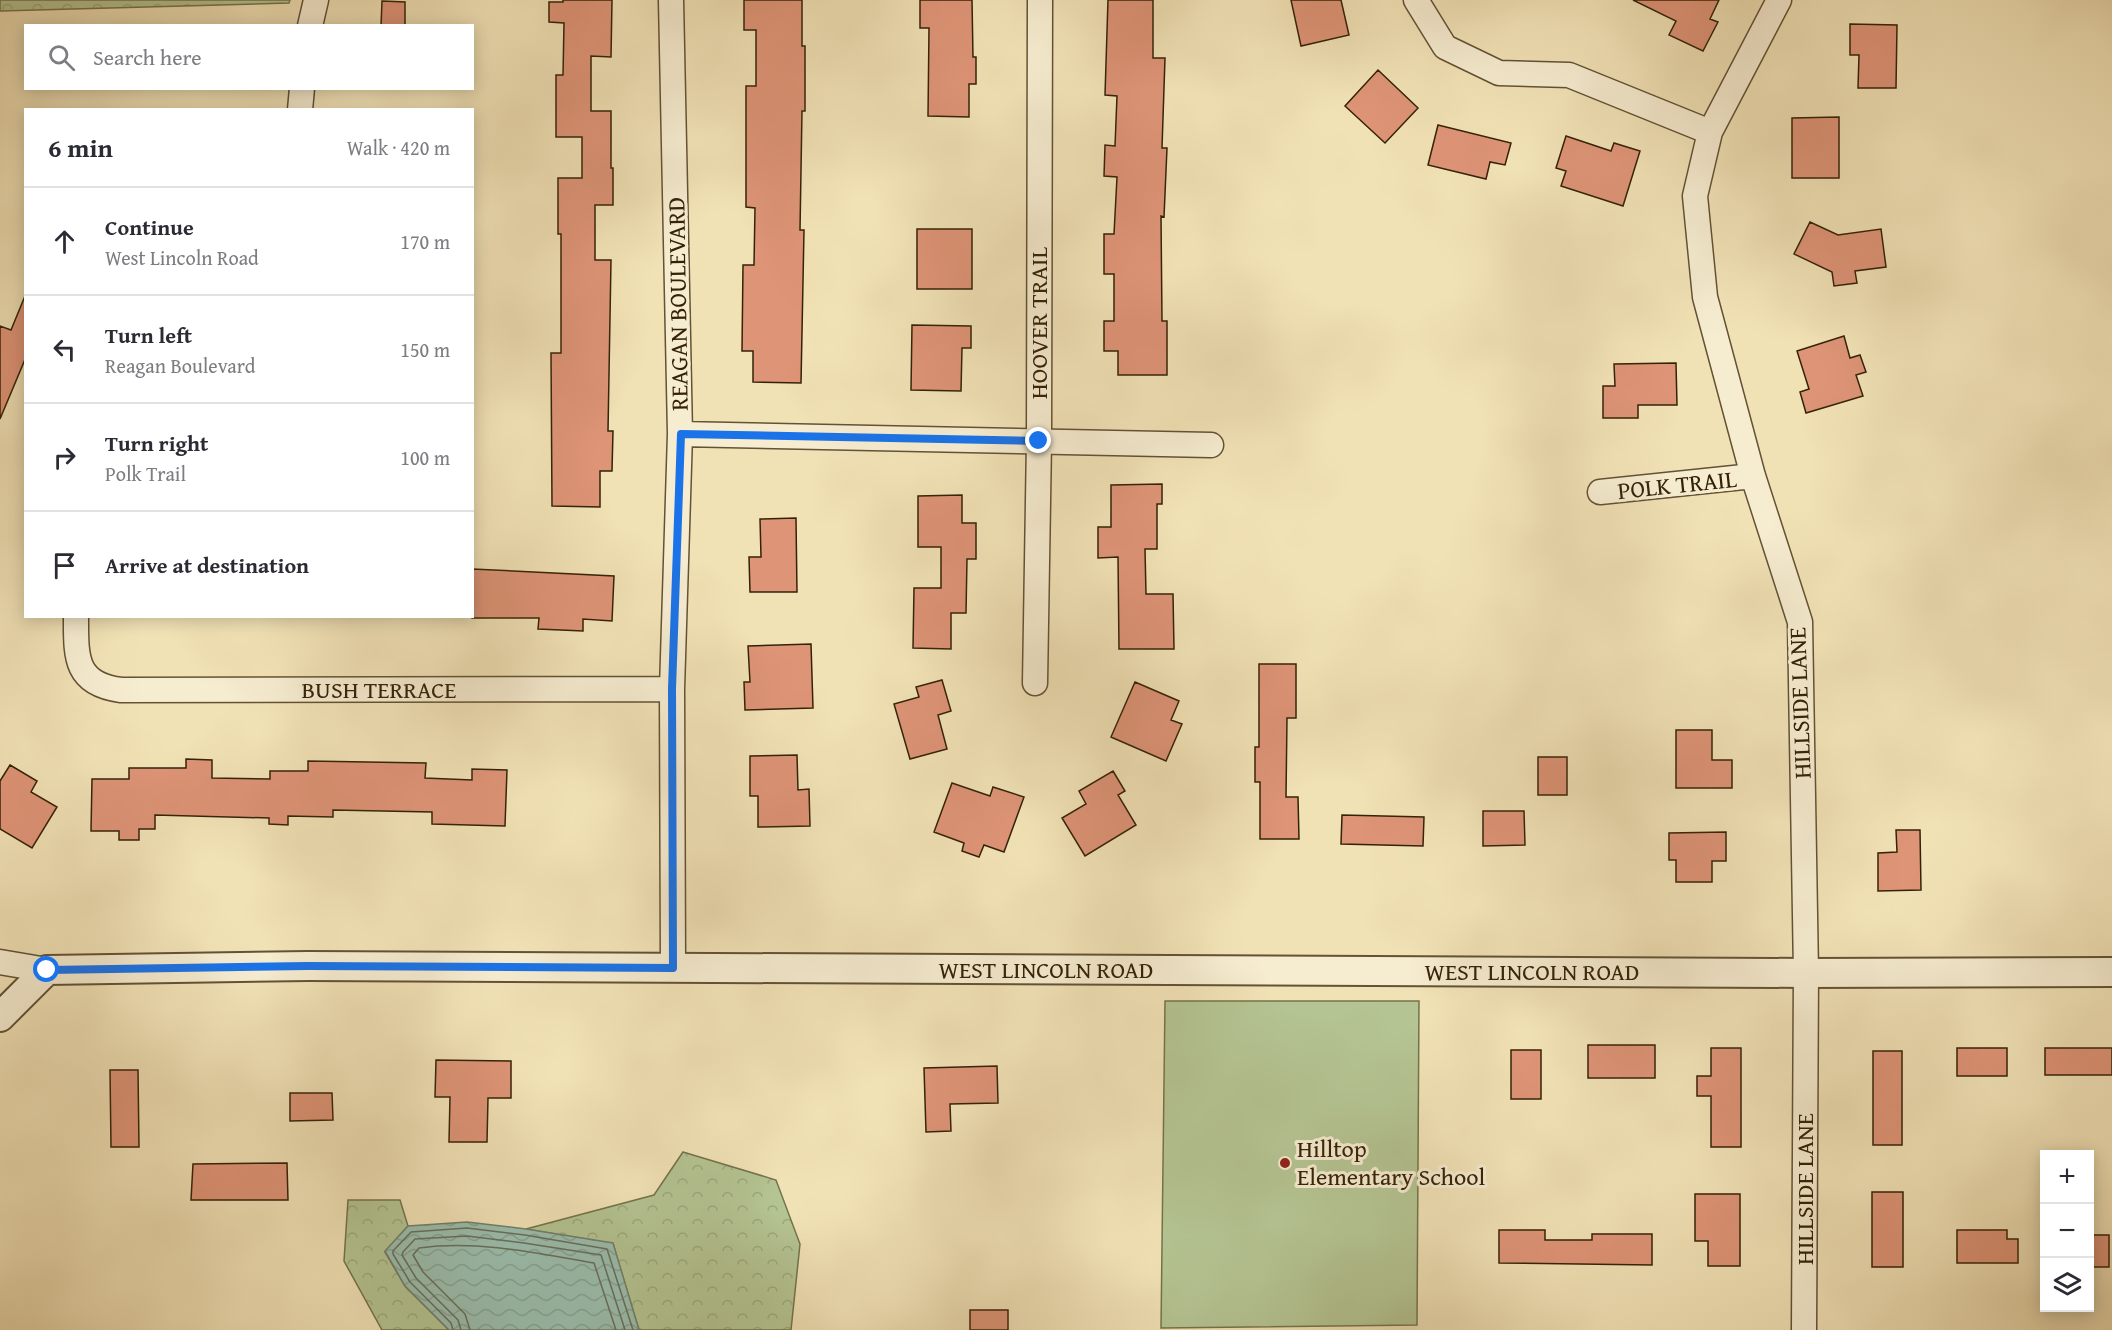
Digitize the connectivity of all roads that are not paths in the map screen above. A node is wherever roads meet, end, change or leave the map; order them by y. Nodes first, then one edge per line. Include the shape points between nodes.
1 (316, 0) edge
2 (671, 0) edge
3 (1040, 0) edge
4 (1416, 0) edge
5 (1779, 0) edge
6 (310, 24) edge
7 (302, 90) edge
8 (300, 108) edge
9 (1710, 132) junction
10 (681, 434) junction
11 (1039, 441) junction
12 (1211, 445) dead end
13 (1753, 476) junction
14 (1600, 492) dead end
15 (76, 618) edge
16 (1035, 683) dead end
17 (672, 689) junction
18 (0, 962) edge
19 (673, 968) junction
20 (47, 970) junction
21 (2112, 972) edge
22 (1806, 973) junction
23 (0, 1017) edge
24 (1804, 1330) edge

1 - 6 street
2 - 10 street, REAGAN BOULEVARD
3 - 11 street, HOOVER TRAIL
4 - 9 street via 1445,47 1499,73 1569,75
5 - 9 street, HILLSIDE LANE
7 - 8 street
9 - 13 street, HILLSIDE LANE via 1695,196 1705,297
10 - 11 street
10 - 17 street, REAGAN BOULEVARD
11 - 12 street
11 - 16 street, HOOVER TRAIL
13 - 14 street, POLK TRAIL
13 - 22 street, HILLSIDE LANE via 1800,622
15 - 17 street, BUSH TERRACE via 82,671 99,686 121,690
17 - 19 street, REAGAN BOULEVARD
18 - 20 street
19 - 20 street, WEST LINCOLN ROAD via 308,966
19 - 22 street, WEST LINCOLN ROAD
20 - 23 street
21 - 22 street, WEST LINCOLN ROAD
22 - 24 street, HILLSIDE LANE

